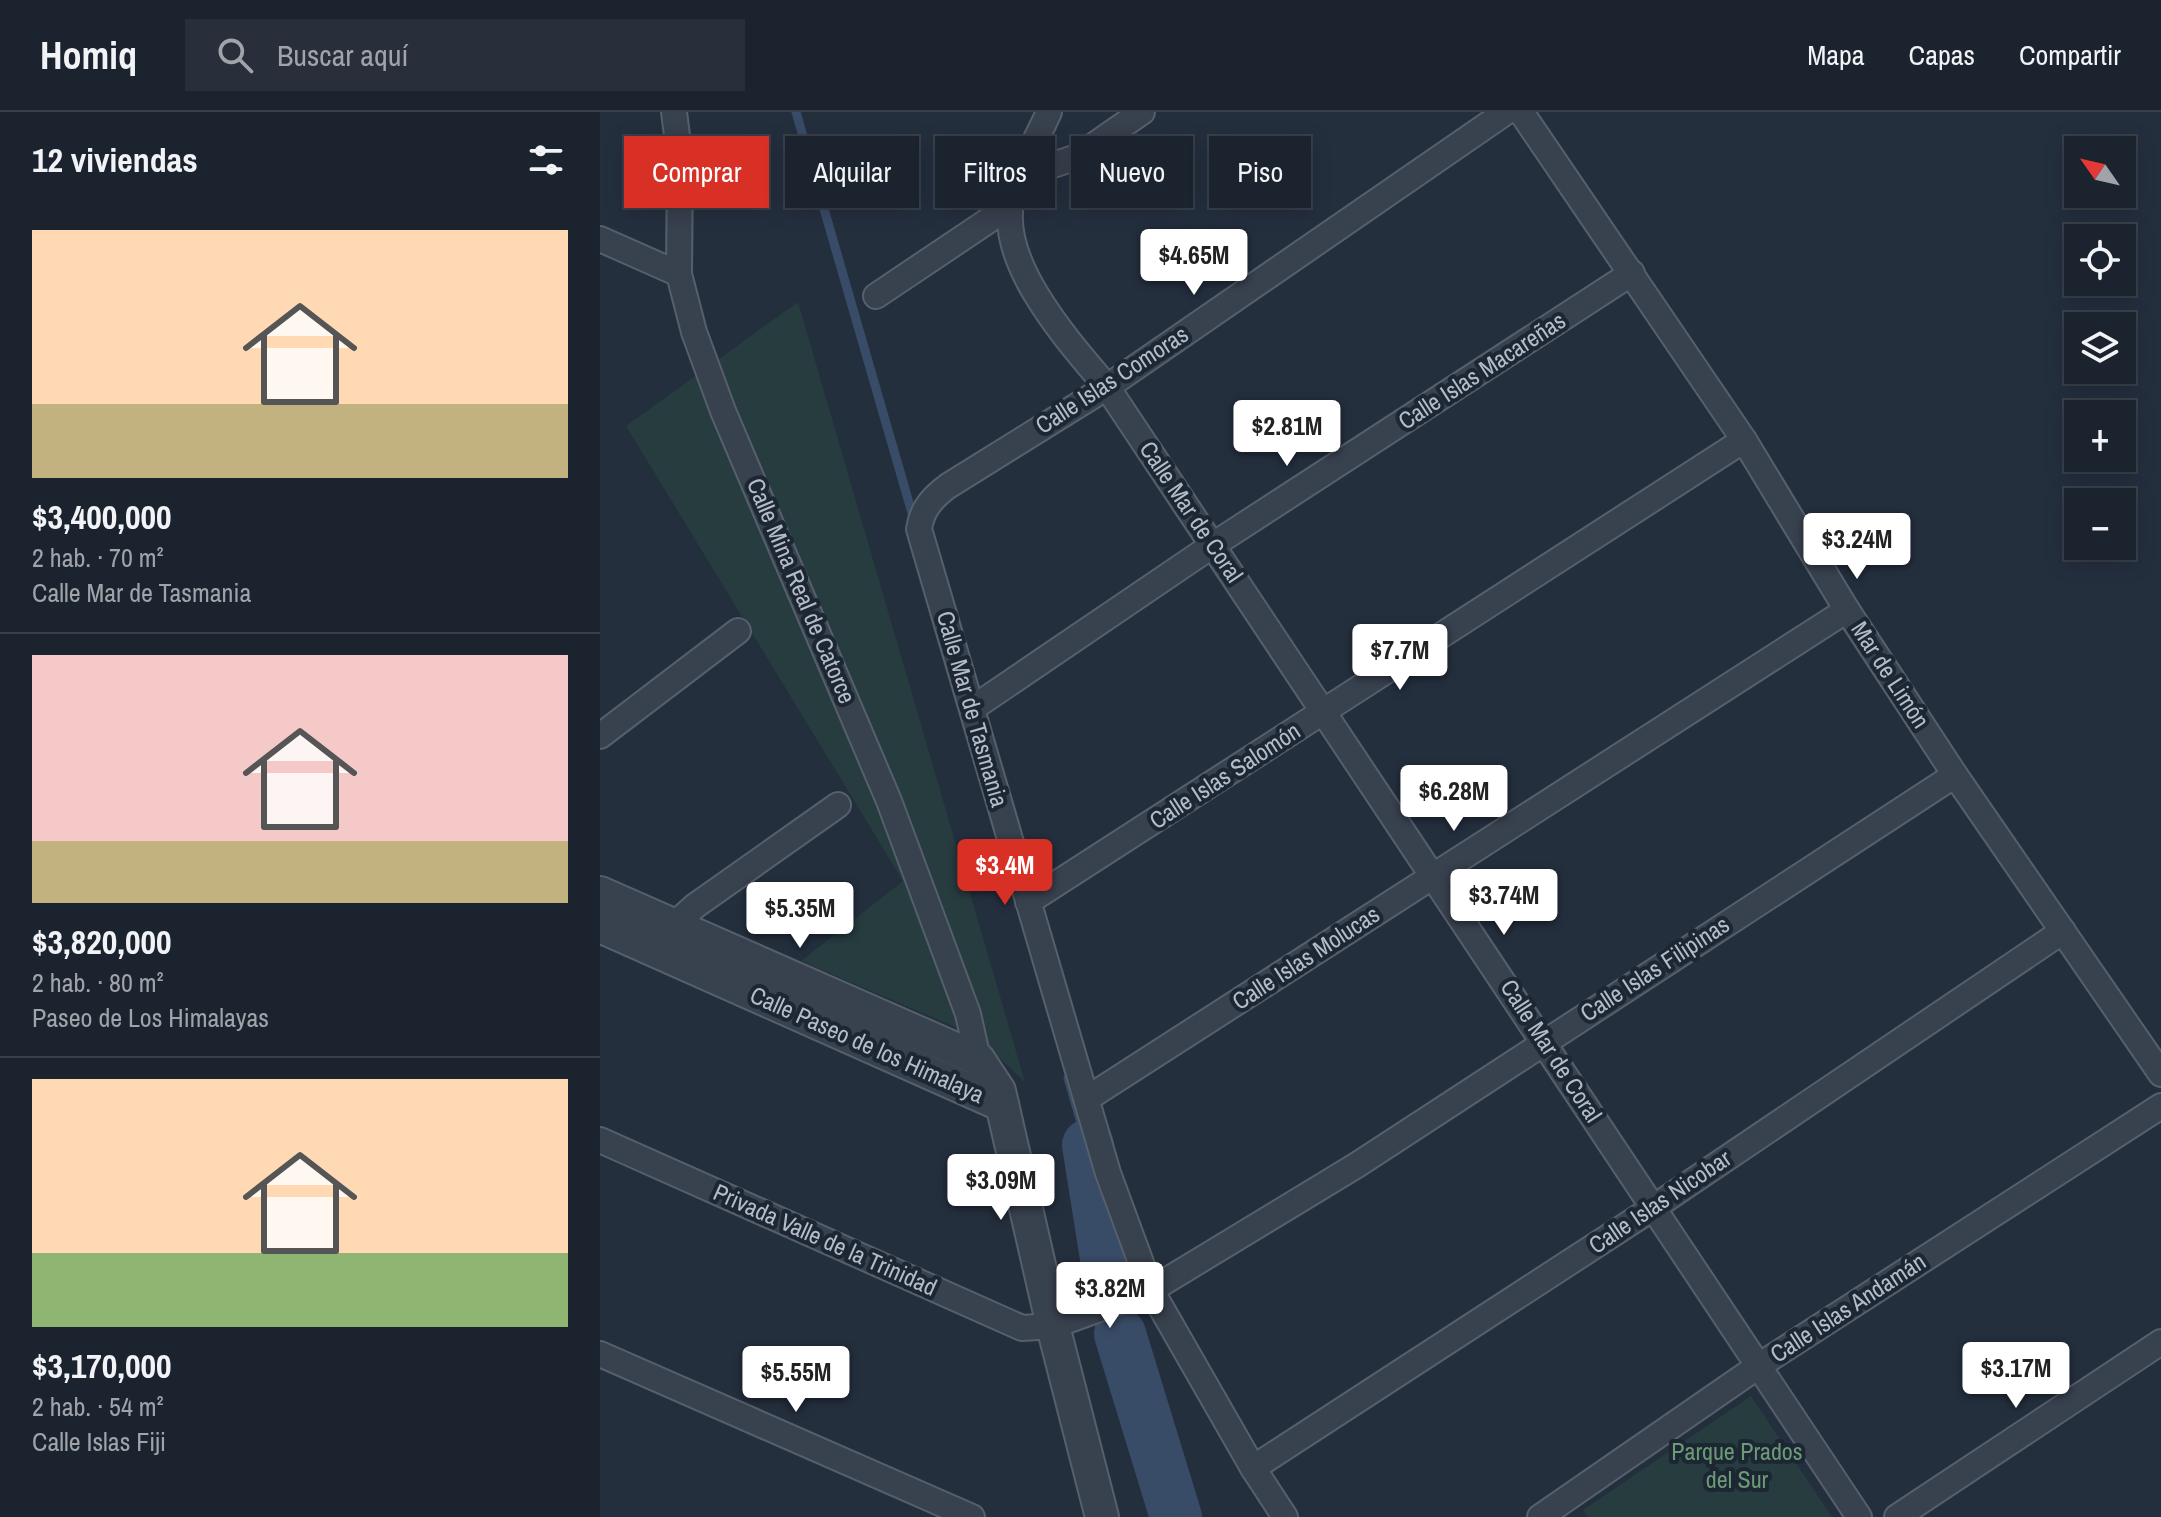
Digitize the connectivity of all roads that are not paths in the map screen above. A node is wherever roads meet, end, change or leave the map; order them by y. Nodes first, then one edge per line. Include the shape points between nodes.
1 (674, 112) edge
2 (1049, 112) edge
3 (1142, 112) edge
4 (1506, 112) edge
5 (1521, 112) edge
6 (1038, 136) edge
7 (1055, 164) edge
8 (1007, 208) edge
9 (1010, 208) edge
10 (600, 239) edge
11 (1632, 273) junction
12 (679, 274) junction
13 (876, 296) dead end
14 (1107, 387) junction
15 (1744, 440) junction
16 (921, 517) joint
17 (1213, 545) junction
18 (1847, 610) junction
19 (738, 631) dead end
20 (973, 708) junction
21 (1324, 712) junction
22 (600, 736) edge
23 (1955, 775) junction
24 (838, 805) dead end
25 (1434, 875) junction
26 (600, 893) edge
27 (1028, 902) junction
28 (600, 926) edge
29 (2063, 931) junction
30 (667, 939) junction
31 (1544, 1040) junction
32 (978, 1059) junction
33 (2161, 1074) edge
34 (1088, 1098) junction
35 (1002, 1105) junction
36 (2161, 1106) edge
37 (600, 1140) edge
38 (1653, 1208) junction
39 (1151, 1290) junction
40 (1053, 1326) junction
41 (2161, 1342) edge
42 (600, 1354) edge
43 (1757, 1367) junction
44 (1253, 1468) junction
45 (972, 1517) edge
46 (1102, 1517) edge
47 (1285, 1517) edge
48 (1540, 1517) edge
49 (1859, 1517) edge
50 (1897, 1517) edge

1 - 12 street, Calle Mina Real de Catorce via 680,159
2 - 6 street
3 - 7 street via 1077,157
4 - 14 street, Calle Islas Comoras
5 - 11 street, Mar de Limón
8 - 13 street
9 - 14 street, Calle Mar de Coral via 1027,280 1057,329
10 - 12 street
11 - 15 street, Mar de Limón
11 - 17 street, Calle Islas Macareñas
12 - 32 street, Calle Mina Real de Catorce via 723,411 889,801 968,1014
14 - 16 street, Calle Islas Comoras via 948,486
14 - 17 street, Calle Mar de Coral
15 - 18 street, Mar de Limón
15 - 21 street, Calle Islas Salomón
16 - 20 street, Calle Mar de Tasmania via 919,529
17 - 20 street, Calle Islas Macareñas
17 - 21 street, Calle Mar de Coral
18 - 23 street, Mar de Limón
18 - 25 street, Calle Islas Molucas
19 - 22 street
20 - 27 street, Calle Mar de Tasmania
21 - 25 street, Calle Mar de Coral
21 - 27 street, Calle Islas Salomón
23 - 29 street, Mar de Limón
23 - 31 street, Calle Islas Filipinas
24 - 30 street via 695,906
25 - 31 street, Calle Mar de Coral
25 - 34 street, Calle Islas Molucas
26 - 30 street, Calle Paseo de los Himalaya
27 - 34 street, Calle Mar de Tasmania
28 - 30 street, Calle Paseo de los Himalaya
29 - 33 street, Mar de Limón
29 - 38 street, Calle Islas Nicobar
30 - 32 street, Calle Paseo de los Himalaya
30 - 35 street, Calle Paseo de los Himalaya
31 - 38 street, Calle Mar de Coral
31 - 39 street, Calle Islas Filipinas via 1357,1165
32 - 35 street via 994,1079
34 - 39 street, Calle Mar de Tasmania via 1108,1173
35 - 40 street
36 - 43 street, Calle Islas Andamán
37 - 40 street, Privada Valle de la Trinidad via 1022,1328
38 - 43 street, Calle Mar de Coral
38 - 44 street, Calle Islas Nicobar
39 - 40 street, Calle Islas Filipinas
39 - 44 street, Calle Mar de Tasmania
40 - 46 street
41 - 50 street
42 - 45 street
43 - 48 street, Calle Islas Andamán
43 - 49 street, Calle Mar de Coral
44 - 47 street, Calle Mar de Tasmania

